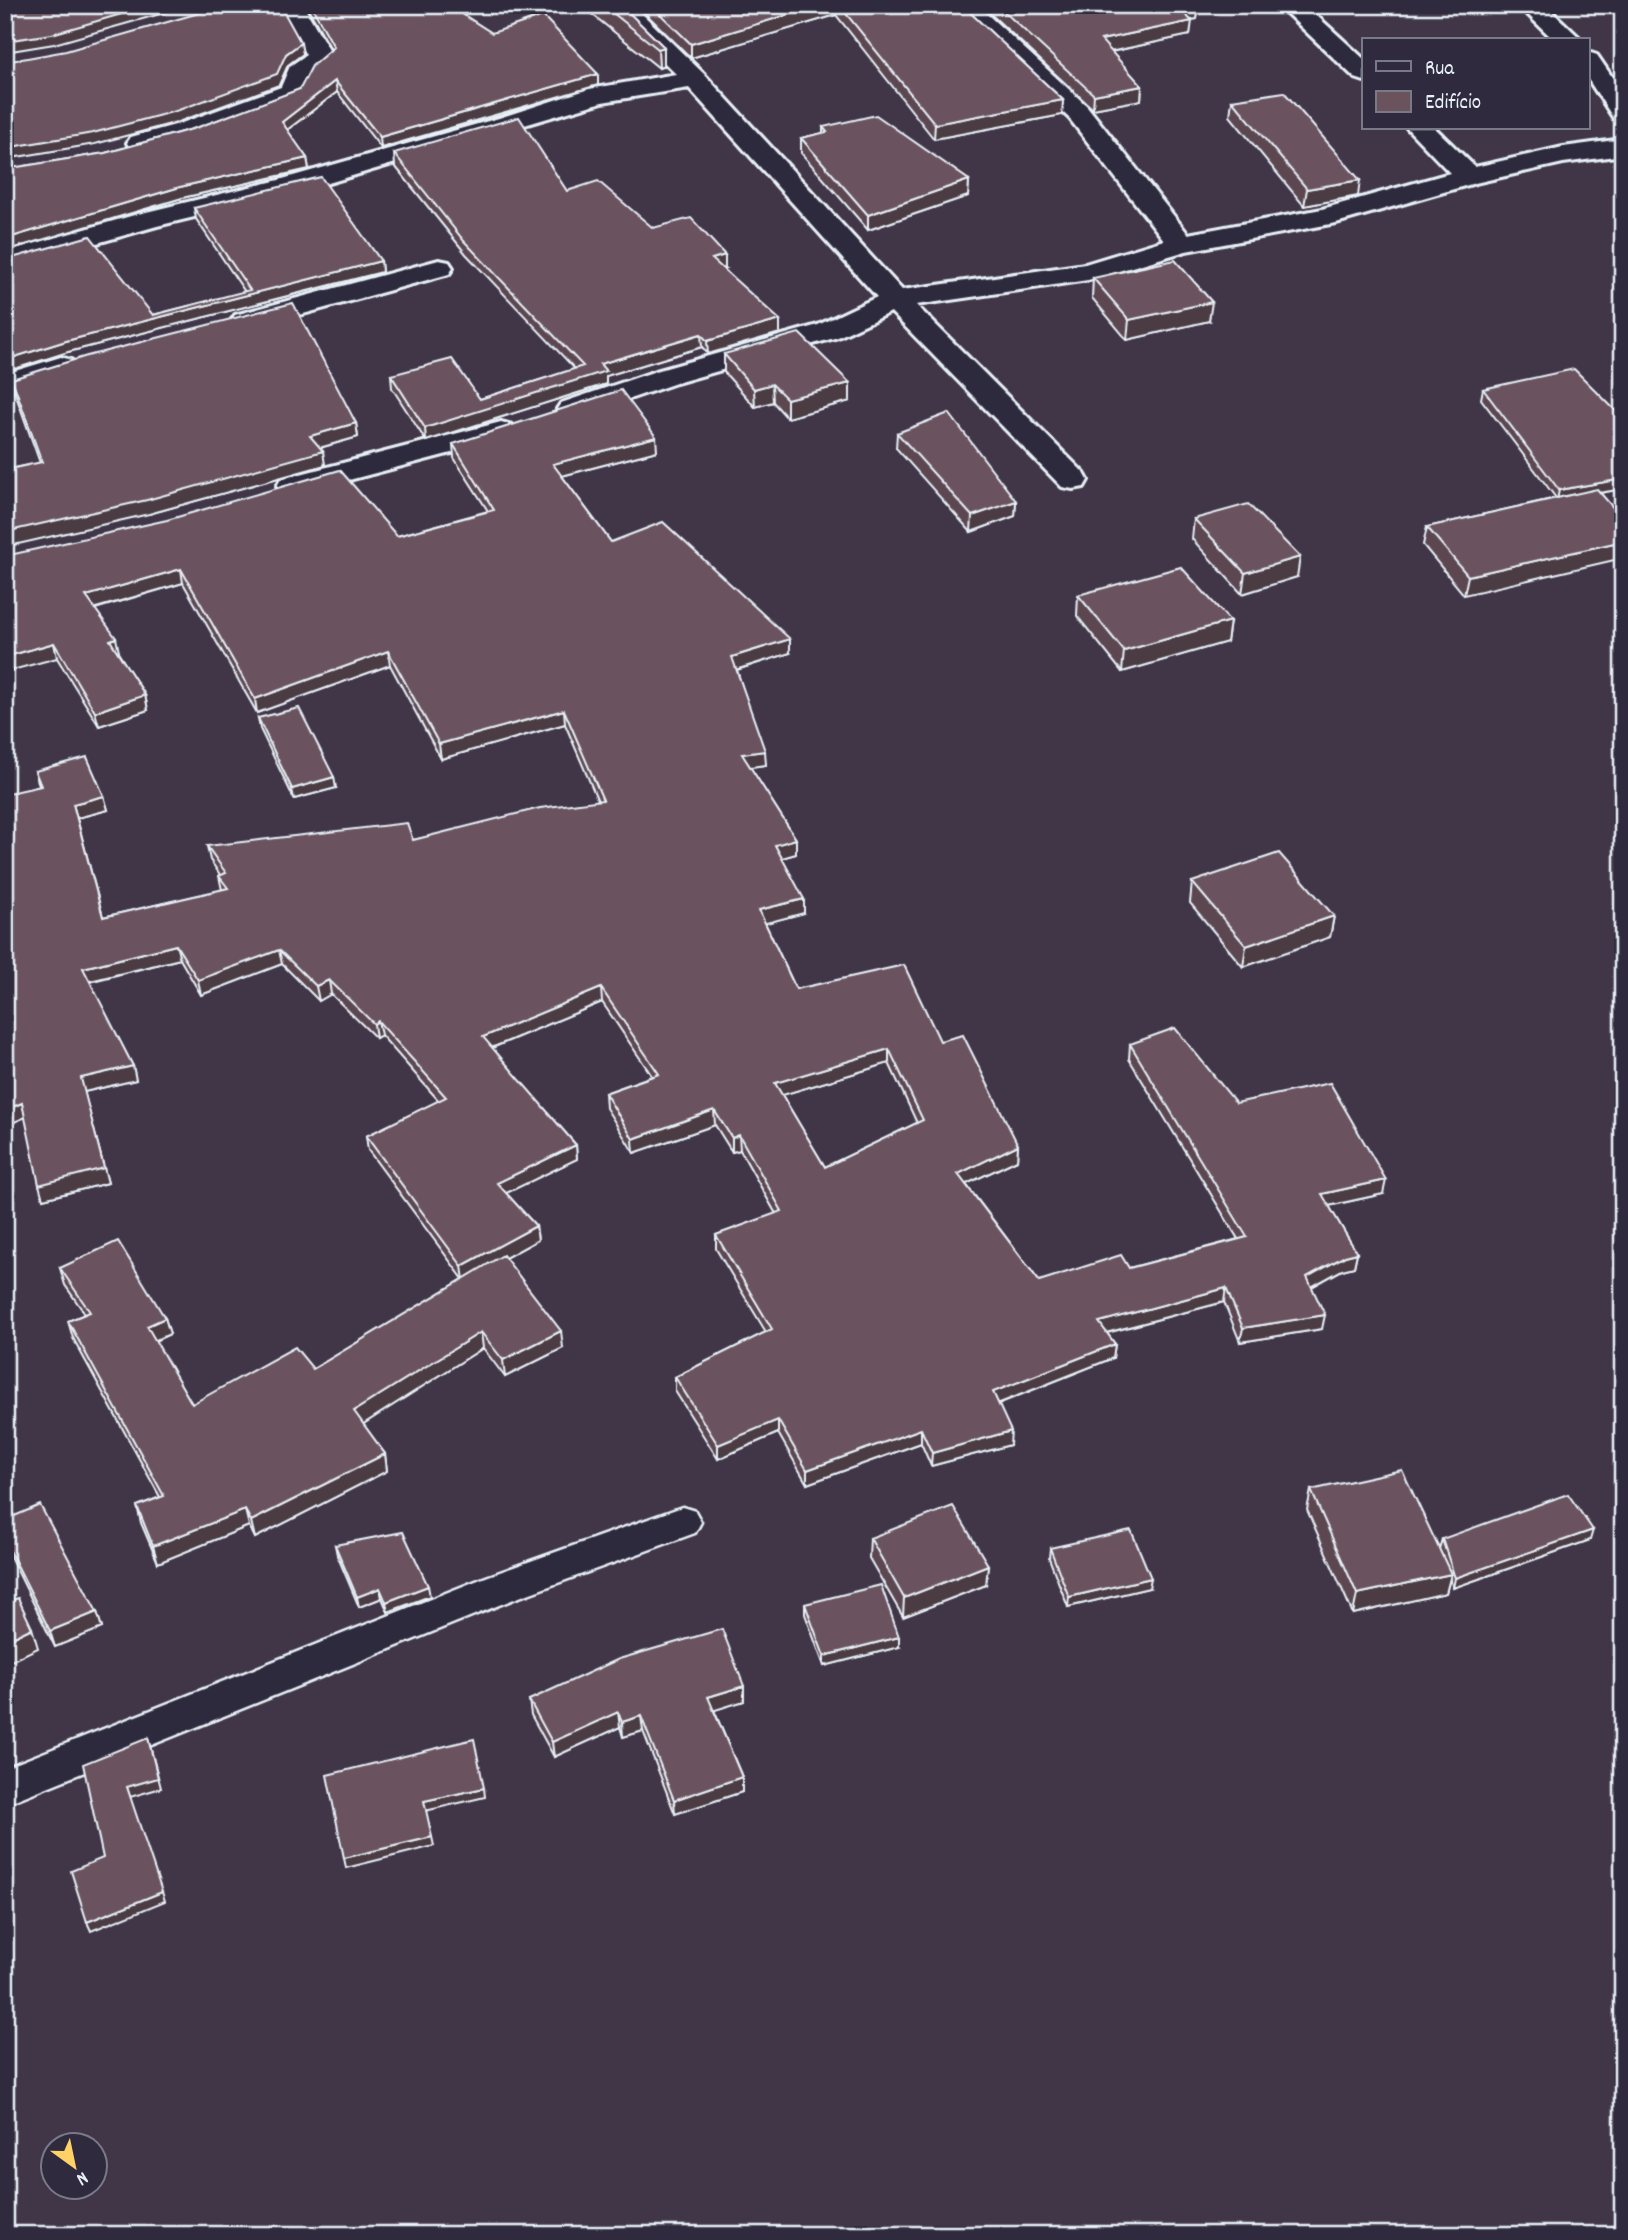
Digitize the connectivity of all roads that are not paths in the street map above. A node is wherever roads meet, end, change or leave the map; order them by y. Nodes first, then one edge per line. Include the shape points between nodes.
1 (290, 5) edge
2 (962, 5) edge
3 (1290, 5) edge
4 (1530, 5) edge
5 (618, 6) edge
6 (1567, 38) edge
7 (1590, 63) edge
8 (1362, 71) edge
9 (695, 79) junction
10 (1623, 113) edge
11 (1422, 130) edge
12 (1623, 147) edge
13 (110, 151) edge
14 (1469, 176) junction
15 (1181, 244) junction
16 (5, 261) edge
17 (439, 268) dead end
18 (895, 300) junction
19 (219, 328) edge
20 (91, 358) edge
21 (5, 384) edge
22 (1073, 480) dead end
23 (271, 492) edge
24 (682, 1522) dead end
25 (5, 1786) edge

1 - 13 street via 320,57 299,71 292,92 188,130
2 - 15 street via 1078,112
3 - 8 street
4 - 6 street
5 - 9 street
7 - 10 street
9 - 16 street via 598,95 276,189
9 - 18 street
11 - 14 street
12 - 14 street
14 - 15 street via 1326,218
15 - 18 street via 1088,272
17 - 19 street
18 - 22 street
18 - 23 street via 828,331 447,447
20 - 21 street
24 - 25 lane via 500,1588

